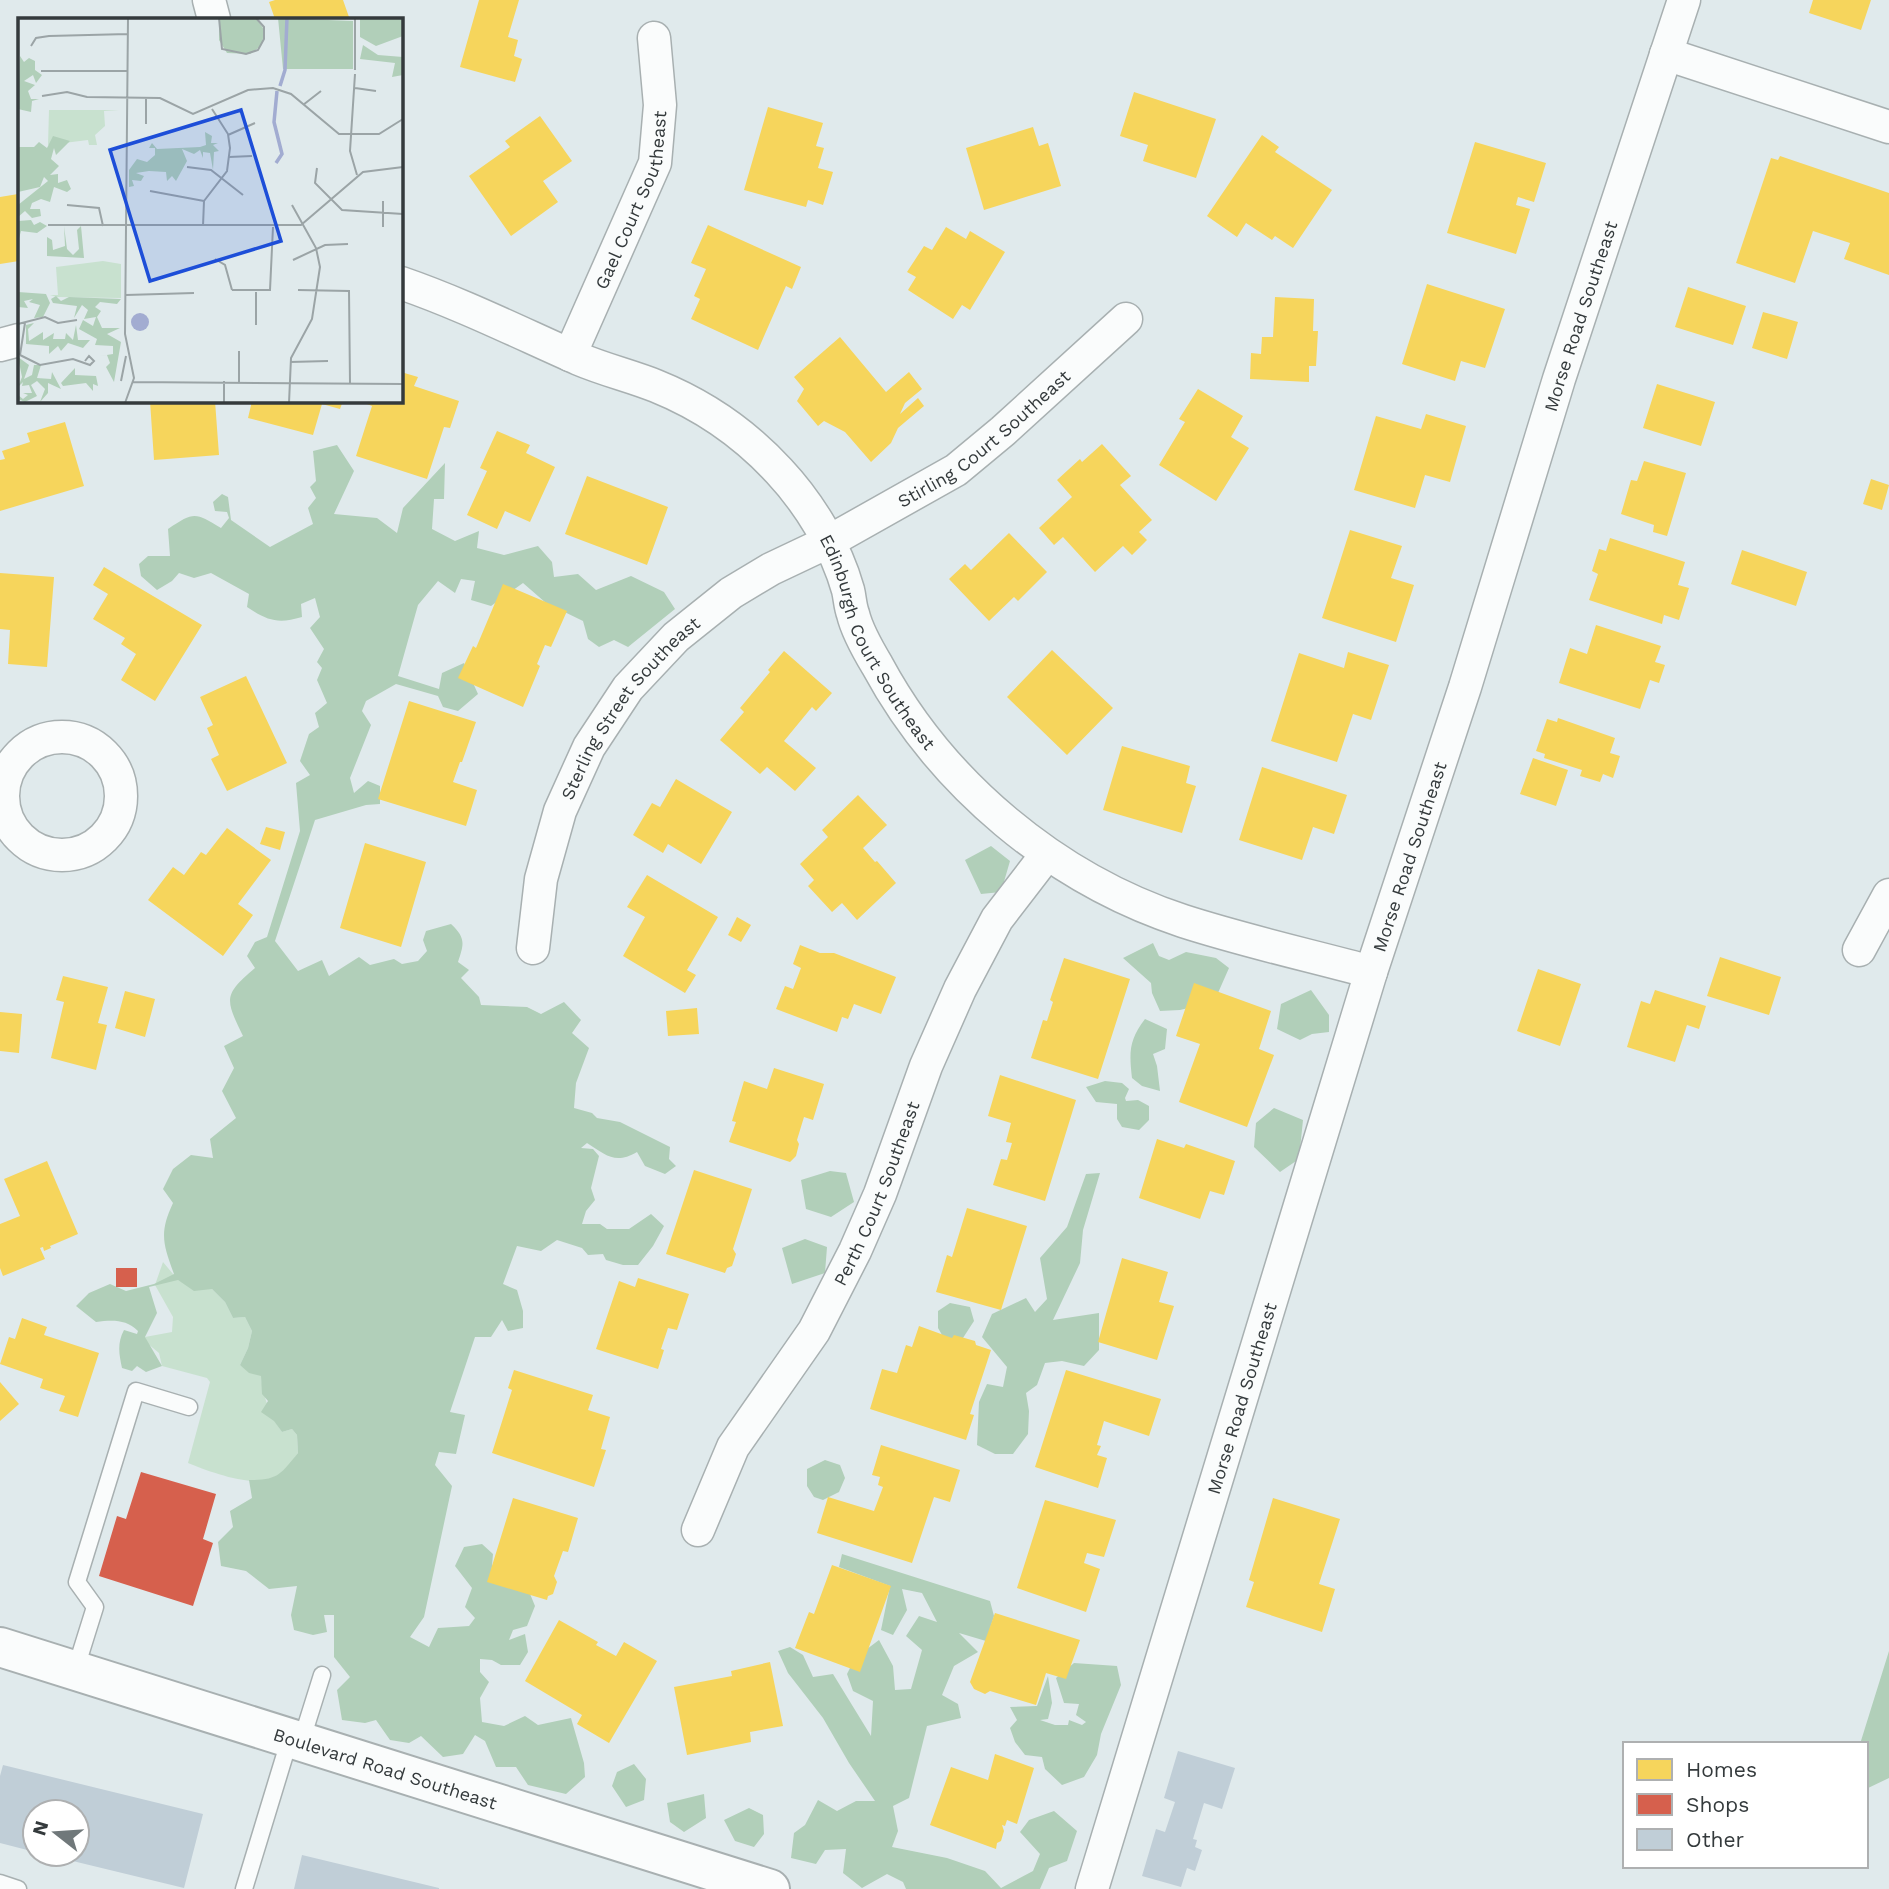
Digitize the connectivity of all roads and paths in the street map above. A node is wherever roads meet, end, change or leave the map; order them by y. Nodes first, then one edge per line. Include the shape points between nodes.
1 (209, 0) edge
2 (1684, 0) edge
3 (214, 18) edge
4 (654, 38) dead end
5 (1666, 54) junction
6 (1889, 127) edge
7 (402, 283) edge
8 (1126, 319) dead end
9 (18, 340) edge
10 (0, 345) edge
11 (570, 355) junction
12 (828, 542) junction
13 (1047, 854) junction
14 (1889, 895) edge
15 (533, 948) dead end
16 (1859, 950) dead end
17 (1371, 972) junction
18 (189, 1407) dead end
19 (698, 1530) dead end
20 (0, 1647) edge
21 (75, 1671) junction
22 (321, 1675) dead end
23 (296, 1740) junction
24 (0, 1884) edge
25 (18, 1889) edge
26 (244, 1889) edge
27 (770, 1889) edge
28 (1092, 1889) edge

1 - 3 street
2 - 5 street, Morse Road Southeast
4 - 11 street, Gael Court Southeast via 660,105 655,163
5 - 6 street
5 - 17 street, Morse Road Southeast
7 - 11 street, Edinburgh Court Southeast via 449,299
8 - 12 street, Stirling Court Southeast via 956,470
9 - 10 street
11 - 12 street, Edinburgh Court Southeast via 667,391 744,437 781,472
12 - 13 street, Edinburgh Court Southeast via 848,589 853,616 877,667 918,730 954,774
12 - 15 street, Sterling Street Southeast via 731,593 676,637 628,688 589,747 560,811 541,879
13 - 17 street, Edinburgh Court Southeast via 1112,892 1182,920
13 - 19 street, Perth Court Southeast via 997,919 960,989 855,1251 814,1331 733,1447
14 - 16 street
17 - 28 street, Morse Road Southeast
18 - 21 lane via 136,1391 77,1582 95,1607
20 - 21 street, Boulevard Road Southeast
21 - 23 street, Boulevard Road Southeast
22 - 23 lane
23 - 26 lane
23 - 27 street, Boulevard Road Southeast
24 - 25 lane

